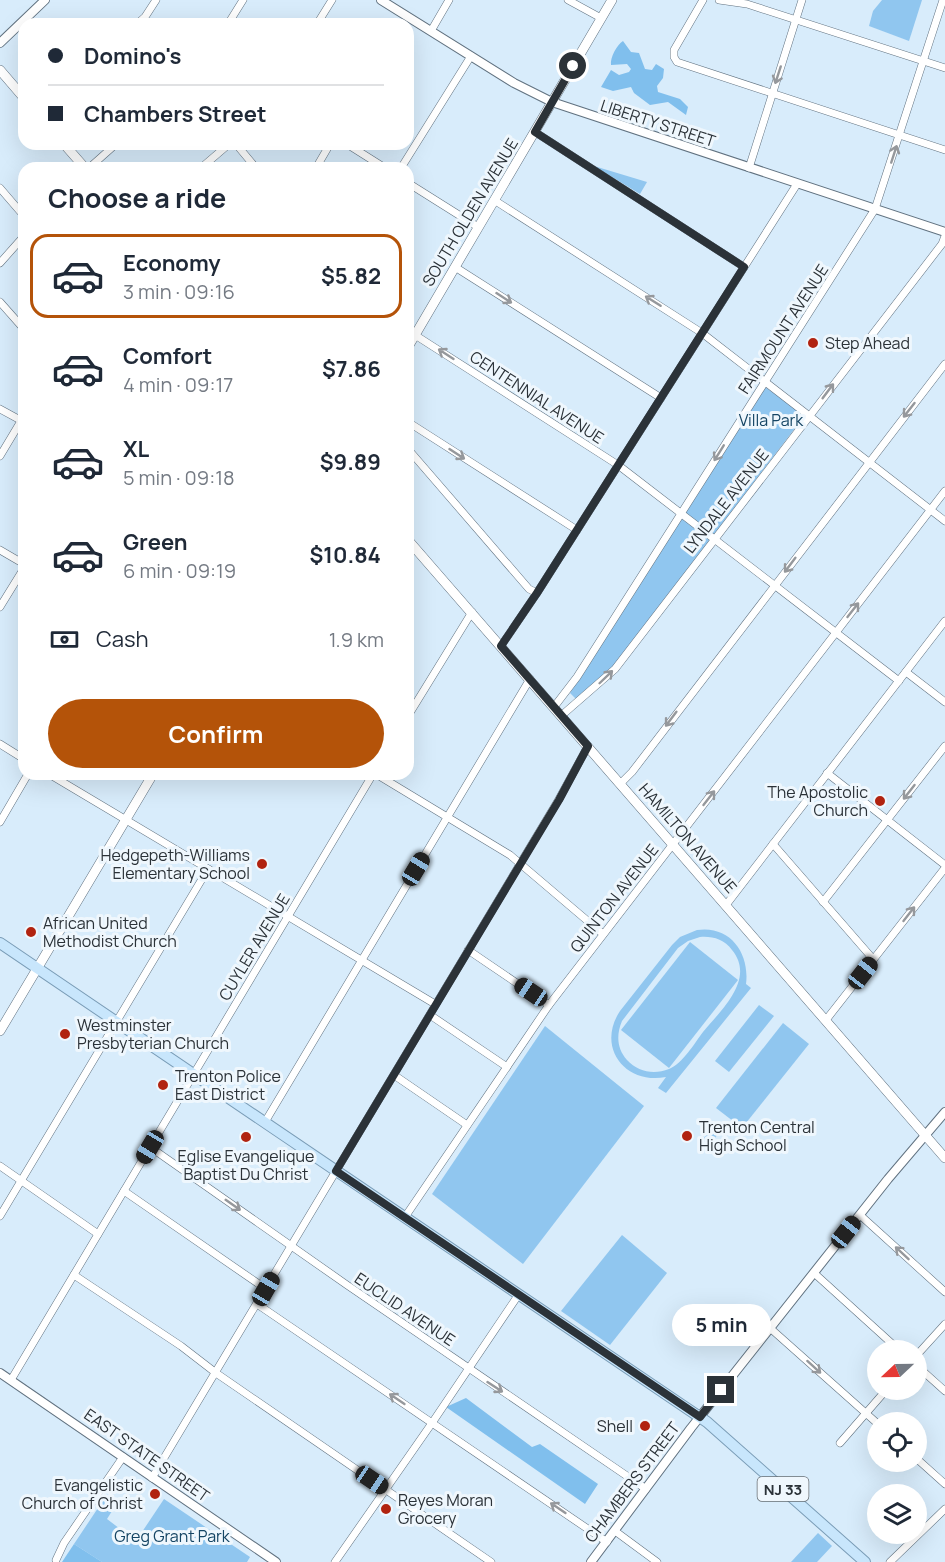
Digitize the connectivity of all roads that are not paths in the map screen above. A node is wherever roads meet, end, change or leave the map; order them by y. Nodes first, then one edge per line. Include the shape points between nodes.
1 (45, 0) edge
2 (156, 0) edge
3 (243, 0) edge
4 (332, 0) edge
5 (381, 0) edge
6 (449, 0) edge
7 (568, 0) edge
8 (612, 0) edge
9 (703, 0) edge
10 (719, 0) edge
11 (802, 0) edge
12 (943, 0) edge
13 (26, 18) edge
14 (144, 18) edge
15 (232, 18) edge
16 (321, 18) edge
17 (403, 18) edge
18 (601, 18) junction
19 (796, 19) junction
20 (414, 24) edge
21 (18, 26) edge
22 (431, 31) junction
23 (0, 43) edge
24 (471, 56) junction
25 (924, 61) junction
26 (945, 68) edge
27 (1, 74) edge
28 (18, 92) edge
29 (772, 93) junction
30 (552, 102) junction
31 (535, 132) junction
32 (899, 135) junction
33 (414, 147) edge
34 (69, 150) edge
35 (108, 150) edge
36 (222, 150) edge
37 (241, 150) edge
38 (356, 150) edge
39 (945, 150) edge
40 (80, 162) edge
41 (93, 162) edge
42 (208, 162) edge
43 (251, 162) edge
44 (376, 162) edge
45 (749, 168) junction
46 (797, 184) junction
47 (414, 187) edge
48 (0, 188) edge
49 (494, 200) junction
50 (18, 209) edge
51 (875, 209) junction
52 (478, 227) junction
53 (945, 234) edge
54 (18, 243) edge
55 (0, 263) edge
56 (455, 267) junction
57 (744, 267) junction
58 (0, 302) edge
59 (18, 322) edge
60 (702, 333) junction
61 (416, 335) junction
62 (414, 338) edge
63 (945, 364) edge
64 (765, 382) junction
65 (661, 398) junction
66 (0, 409) edge
67 (18, 416) edge
68 (809, 416) junction
69 (18, 426) edge
70 (414, 426) edge
71 (0, 456) edge
72 (414, 456) edge
73 (868, 463) junction
74 (618, 465) junction
75 (945, 491) edge
76 (930, 510) junction
77 (681, 514) junction
78 (945, 521) edge
79 (577, 530) junction
80 (714, 539) junction
81 (414, 547) edge
82 (0, 550) edge
83 (18, 562) edge
84 (18, 576) edge
85 (774, 586) junction
86 (537, 593) junction
87 (0, 607) edge
88 (471, 612) junction
89 (945, 621) edge
90 (836, 633) junction
91 (501, 646) junction
92 (906, 672) junction
93 (530, 679) junction
94 (899, 681) junction
95 (945, 702) edge
96 (414, 706) edge
97 (554, 707) junction
98 (561, 716) junction
99 (0, 744) edge
100 (588, 746) junction
101 (945, 746) edge
102 (18, 755) edge
103 (827, 773) junction
104 (24, 780) edge
105 (59, 780) edge
106 (149, 780) edge
107 (370, 780) edge
108 (384, 780) edge
109 (621, 783) junction
110 (447, 817) junction
111 (125, 820) junction
112 (887, 821) junction
113 (0, 822) edge
114 (674, 844) junction
115 (773, 844) junction
116 (520, 862) junction
117 (945, 866) edge
118 (208, 869) junction
119 (823, 902) junction
120 (726, 905) junction
121 (288, 917) junction
122 (603, 934) junction
123 (0, 943) edge
124 (468, 950) junction
125 (873, 959) junction
126 (362, 960) junction
127 (37, 968) junction
128 (435, 1004) junction
129 (549, 1005) junction
130 (430, 1014) junction
131 (826, 1020) junction
132 (116, 1021) junction
133 (0, 1031) edge
134 (507, 1067) junction
135 (194, 1074) junction
136 (394, 1075) junction
137 (945, 1112) edge
138 (265, 1122) junction
139 (467, 1125) junction
140 (926, 1135) junction
141 (150, 1147) junction
142 (945, 1158) edge
143 (0, 1166) edge
144 (336, 1171) junction
145 (21, 1180) junction
146 (124, 1191) junction
147 (0, 1215) edge
148 (860, 1215) junction
149 (405, 1217) junction
150 (98, 1234) junction
151 (291, 1246) junction
152 (813, 1274) junction
153 (74, 1275) junction
154 (266, 1289) junction
155 (945, 1292) edge
156 (519, 1294) junction
157 (257, 1304) junction
158 (945, 1324) edge
159 (770, 1328) junction
160 (888, 1340) edge
161 (927, 1344) edge
162 (469, 1370) junction
163 (0, 1373) edge
164 (216, 1373) junction
165 (927, 1375) edge
166 (11, 1380) junction
167 (945, 1391) edge
168 (877, 1400) edge
169 (866, 1413) junction
170 (700, 1417) junction
171 (432, 1423) junction
172 (840, 1443) dead end
173 (123, 1457) junction
174 (927, 1468) edge
175 (152, 1478) junction
176 (945, 1484) edge
177 (646, 1489) junction
178 (386, 1490) junction
179 (945, 1509) edge
180 (615, 1531) junction
181 (606, 1542) junction
182 (56, 1560) dead end
183 (276, 1562) edge
184 (335, 1562) edge
185 (491, 1562) edge
186 (591, 1562) edge
187 (657, 1562) edge
188 (865, 1562) edge
189 (890, 1562) edge

1 - 13 street
2 - 14 street
3 - 15 street
4 - 16 street
5 - 17 street, LIBERTY STREET
6 - 22 street
7 - 18 street
8 - 18 main road, SOUTH OLDEN AVENUE
9 - 29 street via 674,50 677,62
10 - 19 street
11 - 19 street
12 - 25 street, FAIRMOUNT AVENUE
18 - 30 main road, SOUTH OLDEN AVENUE
19 - 25 street
19 -> 29 street
20 - 22 street, LIBERTY STREET
21 - 23 street
22 - 24 street, LIBERTY STREET
24 - 30 street, LIBERTY STREET
24 - 33 street
25 - 26 street
25 - 32 street, FAIRMOUNT AVENUE
27 - 28 main road
29 - 32 street
29 - 45 street
30 - 31 main road, SOUTH OLDEN AVENUE
30 - 45 street, LIBERTY STREET
31 - 49 main road, SOUTH OLDEN AVENUE
31 - 57 street
32 - 39 street
51 -> 32 street, FAIRMOUNT AVENUE
34 - 40 main road
35 - 41 street
36 - 42 street
37 - 43 street
38 - 44 street
45 - 46 street, LIBERTY STREET
46 - 51 street, LIBERTY STREET
46 - 57 street
47 - 52 street
48 - 50 street
49 - 52 main road, SOUTH OLDEN AVENUE
60 -> 49 street
51 - 53 street, LIBERTY STREET
51 - 64 street, FAIRMOUNT AVENUE
52 - 56 main road, SOUTH OLDEN AVENUE
68 -> 53 street, LYNDALE AVENUE via 942,244
54 - 55 street
56 - 61 main road, SOUTH OLDEN AVENUE
56 -> 65 street
57 - 60 street
58 - 59 street
60 - 64 street
60 - 65 street
61 - 62 main road, SOUTH OLDEN AVENUE
74 -> 61 street, CENTENNIAL AVENUE
63 -> 73 street
64 - 68 street
64 -> 77 street, FAIRMOUNT AVENUE
65 - 74 street
66 - 67 street
68 - 73 street
68 - 80 street, LYNDALE AVENUE
69 - 71 street
70 -> 79 street
72 - 86 street via 529,589
73 - 76 street
73 -> 85 street
74 - 77 street, CENTENNIAL AVENUE
74 - 79 street
75 - 76 street, QUINTON AVENUE
76 - 78 street
90 -> 76 street, QUINTON AVENUE
77 - 80 street, CENTENNIAL AVENUE
77 - 97 street, FAIRMOUNT AVENUE
79 - 86 street
80 - 85 street, CENTENNIAL AVENUE
98 -> 80 street, LYNDALE AVENUE via 615,669
81 - 88 main road, HAMILTON AVENUE
82 - 83 street
84 - 87 street
85 - 90 street, CENTENNIAL AVENUE
85 -> 109 street
86 - 91 street
88 - 91 main road, HAMILTON AVENUE
88 - 96 street
89 - 92 street
90 - 94 street, CENTENNIAL AVENUE
114 -> 90 street, QUINTON AVENUE
91 - 93 main road, HAMILTON AVENUE
92 - 94 street
92 - 95 street
93 - 97 main road, HAMILTON AVENUE
93 - 110 street
94 - 103 street
97 - 98 main road, HAMILTON AVENUE
98 - 100 main road, HAMILTON AVENUE
99 - 102 street
100 - 109 main road, HAMILTON AVENUE
100 - 116 street
101 -> 112 street
103 - 112 street
103 - 115 street
104 - 113 street
105 - 111 street
106 - 111 main road
107 - 121 street, CUYLER AVENUE
108 - 110 street
109 - 114 main road, HAMILTON AVENUE
110 - 116 street
110 - 126 street
111 - 118 street
111 - 127 main road
112 - 117 street
112 - 119 street
114 - 120 main road, HAMILTON AVENUE
114 - 122 street, QUINTON AVENUE
115 - 119 street
115 - 120 street
116 - 122 street
116 - 124 street
125 -> 117 street
118 - 121 street
118 - 132 street
119 - 125 street
120 - 131 main road, HAMILTON AVENUE
121 - 126 street
121 - 135 street, CUYLER AVENUE
122 - 129 street, QUINTON AVENUE
123 - 127 main road, NJ 33
124 - 128 street
124 - 129 street
125 - 131 street
126 - 128 street
126 - 138 street
127 - 132 main road, NJ 33
127 - 133 main road
128 - 130 street
129 - 134 street, QUINTON AVENUE
130 - 134 street
130 - 136 street
131 - 140 main road, HAMILTON AVENUE
132 - 135 main road, NJ 33
132 - 145 street
134 - 139 street, QUINTON AVENUE
135 - 138 main road, NJ 33
135 - 141 street, CUYLER AVENUE
136 - 139 street
136 - 144 street
137 - 140 street, CHAMBERS STREET
138 - 144 main road, NJ 33
139 - 149 street, QUINTON AVENUE
140 - 142 main road, HAMILTON AVENUE
140 - 148 street, CHAMBERS STREET
141 - 146 street, CUYLER AVENUE
141 -> 151 street, EUCLID AVENUE
143 - 145 street
144 - 149 main road, NJ 33
144 - 151 street
145 - 147 street
145 - 150 street
146 - 150 street, CUYLER AVENUE
146 - 154 street
148 - 152 street, CHAMBERS STREET
155 -> 148 street
149 - 156 main road, NJ 33
150 - 153 street, CUYLER AVENUE
151 - 154 street
151 - 162 street, EUCLID AVENUE
152 - 159 street, CHAMBERS STREET
152 - 160 street
153 - 164 street
153 - 166 street, CUYLER AVENUE
154 - 157 street
156 - 162 street
156 - 170 main road, NJ 33
157 - 164 street
171 -> 157 street
158 - 161 street
159 -> 169 street
159 - 170 street, CHAMBERS STREET
162 - 171 street
162 -> 177 street, EUCLID AVENUE
163 - 166 street, EAST STATE STREET
164 - 175 street
164 - 178 street
165 - 167 street
166 - 173 street, EAST STATE STREET
168 - 169 street
169 - 172 street
170 - 177 street, CHAMBERS STREET
170 - 188 main road, NJ 33
171 - 178 street
181 -> 171 street
173 - 175 street, EAST STATE STREET
173 - 182 street
174 - 176 street
175 - 183 street, EAST STATE STREET
177 - 180 street, CHAMBERS STREET
178 - 184 street
178 - 185 street
179 - 189 street
180 - 181 street, CHAMBERS STREET
180 - 187 street
181 - 186 street, CHAMBERS STREET

